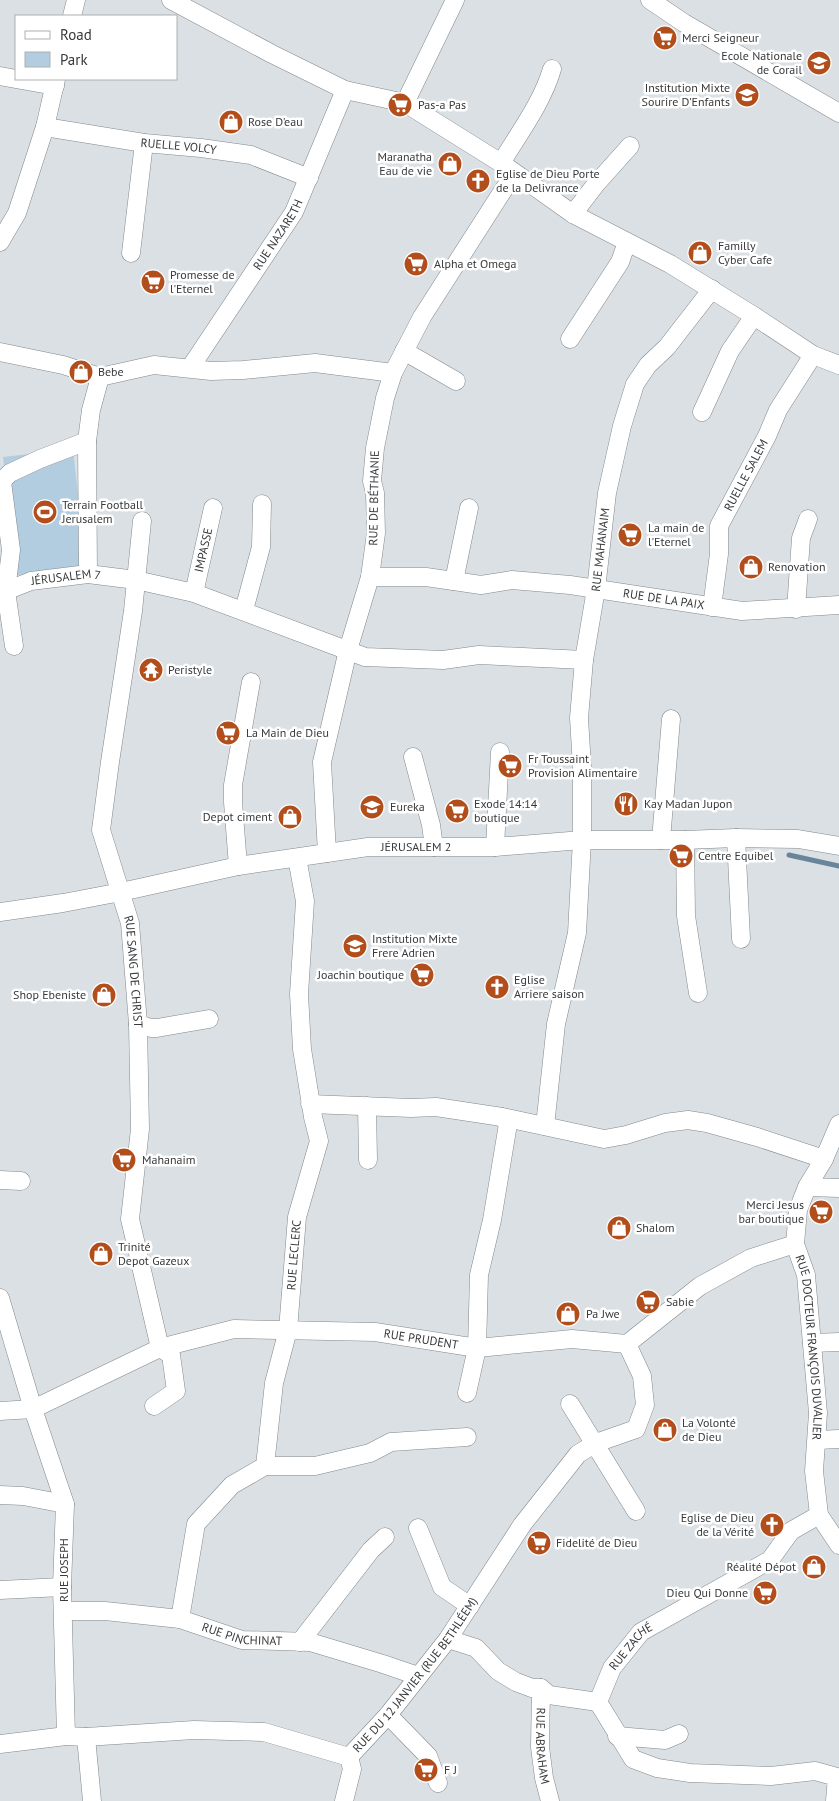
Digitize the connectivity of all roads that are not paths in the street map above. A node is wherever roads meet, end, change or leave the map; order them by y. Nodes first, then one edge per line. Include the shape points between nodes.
1 (76, 0) edge
2 (171, 0) edge
3 (455, 0) edge
4 (650, 0) edge
5 (72, 15) edge
6 (552, 69) dead end
7 (0, 76) edge
8 (15, 78) edge
9 (37, 80) edge
10 (56, 82) edge
11 (345, 90) junction
12 (405, 103) junction
13 (839, 113) edge
14 (45, 127) junction
15 (144, 143) junction
16 (630, 146) dead end
17 (501, 164) junction
18 (515, 174) junction
19 (309, 178) junction
20 (573, 214) junction
21 (0, 242) edge
22 (627, 242) junction
23 (131, 253) dead end
24 (712, 289) junction
25 (754, 316) junction
26 (570, 339) dead end
27 (404, 351) junction
28 (0, 352) edge
29 (813, 355) junction
30 (839, 365) edge
31 (190, 368) junction
32 (392, 374) junction
33 (100, 377) junction
34 (456, 381) dead end
35 (702, 412) dead end
36 (87, 441) junction
37 (1, 483) edge
38 (262, 504) dead end
39 (213, 508) dead end
40 (469, 508) dead end
41 (808, 519) dead end
42 (142, 521) dead end
43 (88, 574) junction
44 (370, 577) junction
45 (136, 580) junction
46 (454, 581) junction
47 (596, 589) junction
48 (194, 593) junction
49 (3, 594) edge
50 (839, 605) edge
51 (712, 607) junction
52 (796, 609) junction
53 (244, 610) junction
54 (14, 646) dead end
55 (348, 650) junction
56 (584, 660) junction
57 (251, 682) dead end
58 (671, 719) dead end
59 (500, 752) dead end
60 (413, 757) dead end
61 (736, 838) junction
62 (582, 840) junction
63 (661, 840) junction
64 (685, 840) junction
65 (839, 846) edge
66 (434, 847) junction
67 (495, 847) junction
68 (328, 853) junction
69 (297, 858) junction
70 (238, 866) junction
71 (121, 892) junction
72 (0, 912) edge
73 (742, 939) dead end
74 (698, 993) dead end
75 (209, 1019) dead end
76 (138, 1024) junction
77 (310, 1104) junction
78 (367, 1106) junction
79 (502, 1117) junction
80 (839, 1124) edge
81 (545, 1126) junction
82 (824, 1159) junction
83 (368, 1160) dead end
84 (0, 1180) edge
85 (21, 1181) dead end
86 (807, 1187) junction
87 (839, 1188) edge
88 (795, 1244) junction
89 (0, 1298) edge
90 (288, 1330) junction
91 (839, 1342) edge
92 (627, 1344) junction
93 (812, 1344) junction
94 (160, 1348) junction
95 (477, 1348) junction
96 (467, 1393) dead end
97 (570, 1404) dead end
98 (154, 1406) dead end
99 (33, 1409) junction
100 (0, 1411) edge
101 (467, 1437) dead end
102 (839, 1439) edge
103 (817, 1440) junction
104 (596, 1443) junction
105 (265, 1466) junction
106 (0, 1495) edge
107 (65, 1504) junction
108 (636, 1510) dead end
109 (819, 1515) junction
110 (418, 1528) dead end
111 (385, 1537) dead end
112 (839, 1545) edge
113 (62, 1587) junction
114 (0, 1590) edge
115 (470, 1606) junction
116 (64, 1611) junction
117 (180, 1619) junction
118 (448, 1639) junction
119 (300, 1642) junction
120 (418, 1676) junction
121 (542, 1688) junction
122 (598, 1702) junction
123 (388, 1715) junction
124 (678, 1734) dead end
125 (66, 1736) junction
126 (618, 1736) junction
127 (86, 1737) junction
128 (0, 1744) edge
129 (349, 1757) junction
130 (438, 1783) dead end
131 (92, 1801) edge
132 (344, 1801) edge
133 (550, 1801) edge
134 (835, 1801) edge

1 - 5 street
2 - 11 street
3 - 12 street
4 - 13 street
6 - 17 street via 539,100
7 - 8 street
9 - 10 street
10 - 14 street
11 - 12 street
11 - 19 street, RUE NAZARETH
12 - 17 street
14 - 15 street, RUELLE VOLCY
14 - 21 street via 17,213
15 - 19 street, RUELLE VOLCY via 251,155
15 - 23 street
16 - 20 street
17 - 18 street
18 - 20 street
18 - 27 street, RUE DE BÉTHANIE via 422,317
19 - 31 street, RUE NAZARETH via 294,212
20 - 22 street
22 - 24 street
22 - 26 street via 620,262
24 - 25 street
24 - 47 street, RUE MAHANAIM via 635,384 607,493
25 - 29 street
25 - 35 street via 730,351
27 - 32 street, RUE DE BÉTHANIE
27 - 34 street
28 - 33 street via 63,365
29 - 30 street
29 - 51 street, RUELLE SALEM via 778,410 719,526
31 - 32 street via 211,371 315,363
31 - 33 street via 154,365
32 - 44 street, RUE DE BÉTHANIE via 375,448 372,482 376,533
33 - 36 street
36 - 37 street via 10,473
36 - 43 street
37 - 49 street via 11,550
38 - 53 street via 261,547
39 - 48 street, IMPASSE
40 - 46 street
41 - 52 street via 801,538
42 - 45 street, RUE SANG DE CHRIST
43 - 45 street, JÉRUSALEM 7
43 - 49 street, JÉRUSALEM 7 via 31,581
44 - 46 street, RUE DE LA PAIX via 426,577
44 - 55 street, RUE DE BÉTHANIE
45 - 48 street, JÉRUSALEM 7
45 - 71 street, RUE SANG DE CHRIST via 101,830
46 - 47 street, RUE DE LA PAIX via 481,585 512,580
47 - 51 street, RUE DE LA PAIX
47 - 56 street, RUE MAHANAIM
48 - 53 street, JÉRUSALEM 7
49 - 54 street
50 - 52 street, RUE DE LA PAIX
51 - 52 street, RUE DE LA PAIX via 742,611
53 - 55 street, JÉRUSALEM 7
55 - 56 street, JÉRUSALEM 7 via 365,657 395,659 443,660 479,655
55 - 68 street, RUE DE BÉTHANIE via 322,762
56 - 62 street, RUE MAHANAIM via 579,718
57 - 70 street via 233,785
58 - 63 street
59 - 67 street
60 - 66 street
61 - 64 street, JÉRUSALEM 2
61 - 65 street, JÉRUSALEM 2 via 798,839
61 - 73 street
62 - 63 street, JÉRUSALEM 2
62 - 67 street, JÉRUSALEM 2
62 - 81 street, RUE MAHANAIM via 577,933 556,1024
63 - 64 street, JÉRUSALEM 2
64 - 74 street via 686,916
66 - 67 street, JÉRUSALEM 2
66 - 68 street, JÉRUSALEM 2 via 368,847
68 - 69 street, JÉRUSALEM 2
69 - 70 street, JÉRUSALEM 2
69 - 77 street, RUE LECLERC via 305,901 299,994
70 - 71 street, JÉRUSALEM 2
71 - 72 street, JÉRUSALEM 2
71 - 76 street, RUE SANG DE CHRIST via 130,923
75 - 76 street via 157,1028
76 - 94 street, RUE SANG DE CHRIST via 140,1129 130,1220
77 - 78 street
77 - 90 street, RUE LECLERC via 319,1141 298,1217
78 - 79 street via 436,1107
78 - 83 street
79 - 81 street
79 - 95 street via 508,1124 479,1275
80 - 82 street, RUE DOCTEUR FRANÇOIS DUVALIER
81 - 82 street via 604,1139 688,1120 758,1137
82 - 86 street, RUE DOCTEUR FRANÇOIS DUVALIER
84 - 85 street
86 - 87 street
86 - 88 street, RUE DOCTEUR FRANÇOIS DUVALIER via 798,1210
88 - 92 street via 751,1258 700,1286
88 - 93 street, RUE DOCTEUR FRANÇOIS DUVALIER via 806,1276
89 - 99 street, RUE JOSEPH
90 - 94 street, RUE PRUDENT via 234,1329
90 - 95 street, RUE PRUDENT via 375,1332
90 - 105 street, RUE LECLERC via 274,1383
91 - 93 street
92 - 95 street, RUE PRUDENT via 572,1339
92 - 104 street, RUE DU 12 JANVIER (RUE BETHLÉEM) via 642,1376 645,1405 636,1429
93 - 103 street, RUE DOCTEUR FRANÇOIS DUVALIER
94 - 98 street, RUE SANG DE CHRIST via 171,1355 176,1390
94 - 99 street, RUE PRUDENT
95 - 96 street
97 - 104 street
99 - 100 street
99 - 107 street, RUE JOSEPH
101 - 105 street via 391,1442 370,1452 316,1466
102 - 103 street
103 - 109 street, RUE DOCTEUR FRANÇOIS DUVALIER via 814,1471
104 - 108 street
104 - 115 street, RUE DU 12 JANVIER (RUE BETHLÉEM) via 578,1454 522,1524
105 - 117 street via 232,1485 196,1524
106 - 107 street
107 - 113 street, RUE JOSEPH
109 - 112 street, RUE DOCTEUR FRANÇOIS DUVALIER
109 - 122 street, RUE ZACHÉ via 791,1531 770,1560 641,1632 612,1668
110 - 115 street via 442,1587
111 - 119 street via 371,1550
113 - 114 street
113 - 116 street, RUE JOSEPH
115 - 118 street, RUE DU 12 JANVIER (RUE BETHLÉEM)
116 - 117 street, RUE PINCHINAT via 105,1611
116 - 125 street, RUE JOSEPH
117 - 119 street, RUE PINCHINAT via 242,1640
118 - 120 street, RUE DU 12 JANVIER (RUE BETHLÉEM)
118 - 121 street via 476,1648 498,1671 516,1682
119 - 120 street, RUE PINCHINAT via 310,1642
120 - 123 street, RUE DU 12 JANVIER (RUE BETHLÉEM)
121 - 122 street via 549,1695
121 - 133 street, RUE ABRAHAM via 540,1747
122 - 126 street
123 - 129 street, RUE DU 12 JANVIER (RUE BETHLÉEM)
123 - 130 street via 428,1756
124 - 126 street via 665,1740
125 - 127 street, RUE DU 12 JANVIER (RUE BETHLÉEM)
125 - 128 street, RUE DU 12 JANVIER (RUE BETHLÉEM)
126 - 134 street via 634,1760 657,1768 690,1773 771,1776 815,1771 836,1777
127 - 129 street, RUE DU 12 JANVIER (RUE BETHLÉEM) via 194,1730 264,1732
127 - 131 street
129 - 132 street via 352,1769

